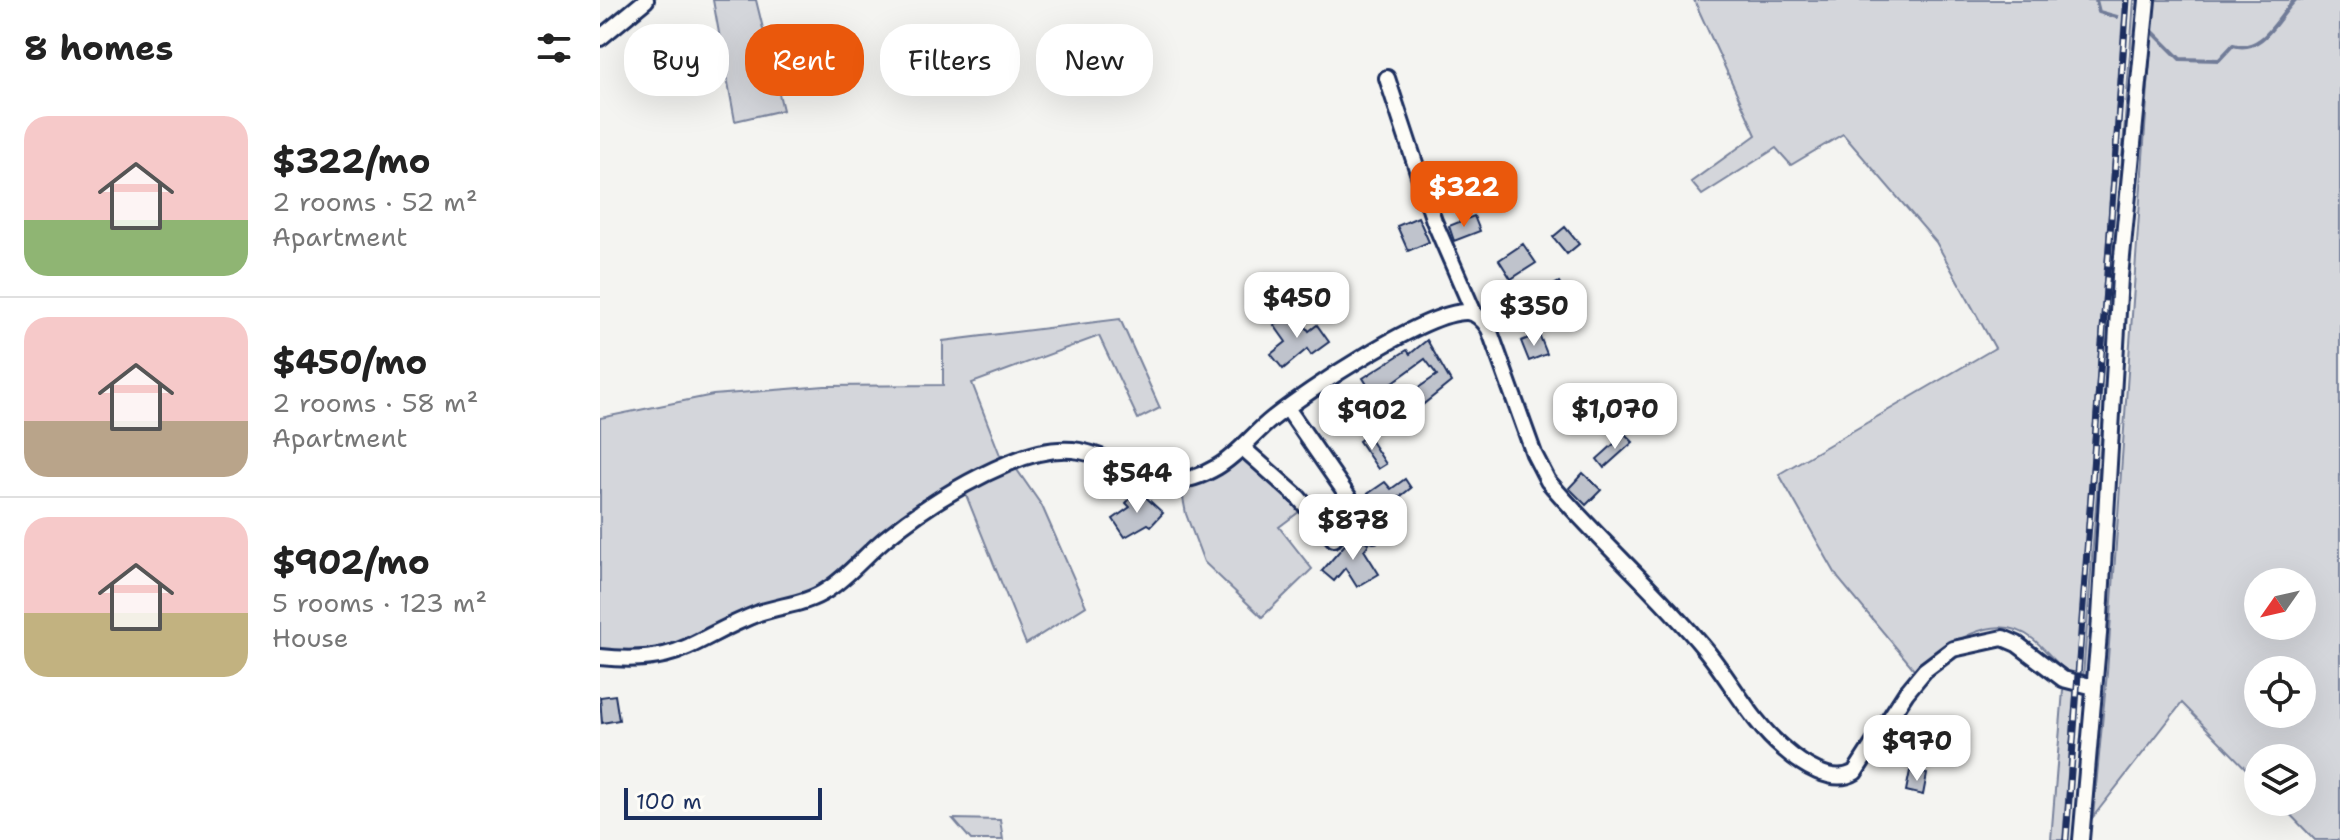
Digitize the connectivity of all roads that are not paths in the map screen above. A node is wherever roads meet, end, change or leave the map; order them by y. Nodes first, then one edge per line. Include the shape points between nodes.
1 (646, 0) edge
2 (2147, 0) edge
3 (600, 38) edge
4 (1387, 78) dead end
5 (1474, 313) junction
6 (1287, 408) junction
7 (1243, 448) junction
8 (1374, 534) dead end
9 (1334, 539) dead end
10 (600, 657) edge
11 (2094, 687) junction
12 (2081, 840) edge

1 - 3 street
2 - 11 street via 2120,277
4 - 5 street via 1434,221
5 - 6 street via 1454,314 1413,330
5 - 11 street via 1495,342 1548,481 1706,649 1771,737 1801,762 1832,777 1855,772 1925,670 1953,649 1983,640 2003,638 2063,679
6 - 7 street
6 - 8 street
7 - 9 street via 1299,498
7 - 10 street via 1205,473 1166,481 1079,451 1016,460 938,500 884,539 827,591 808,600 758,614 664,657
11 - 12 street

